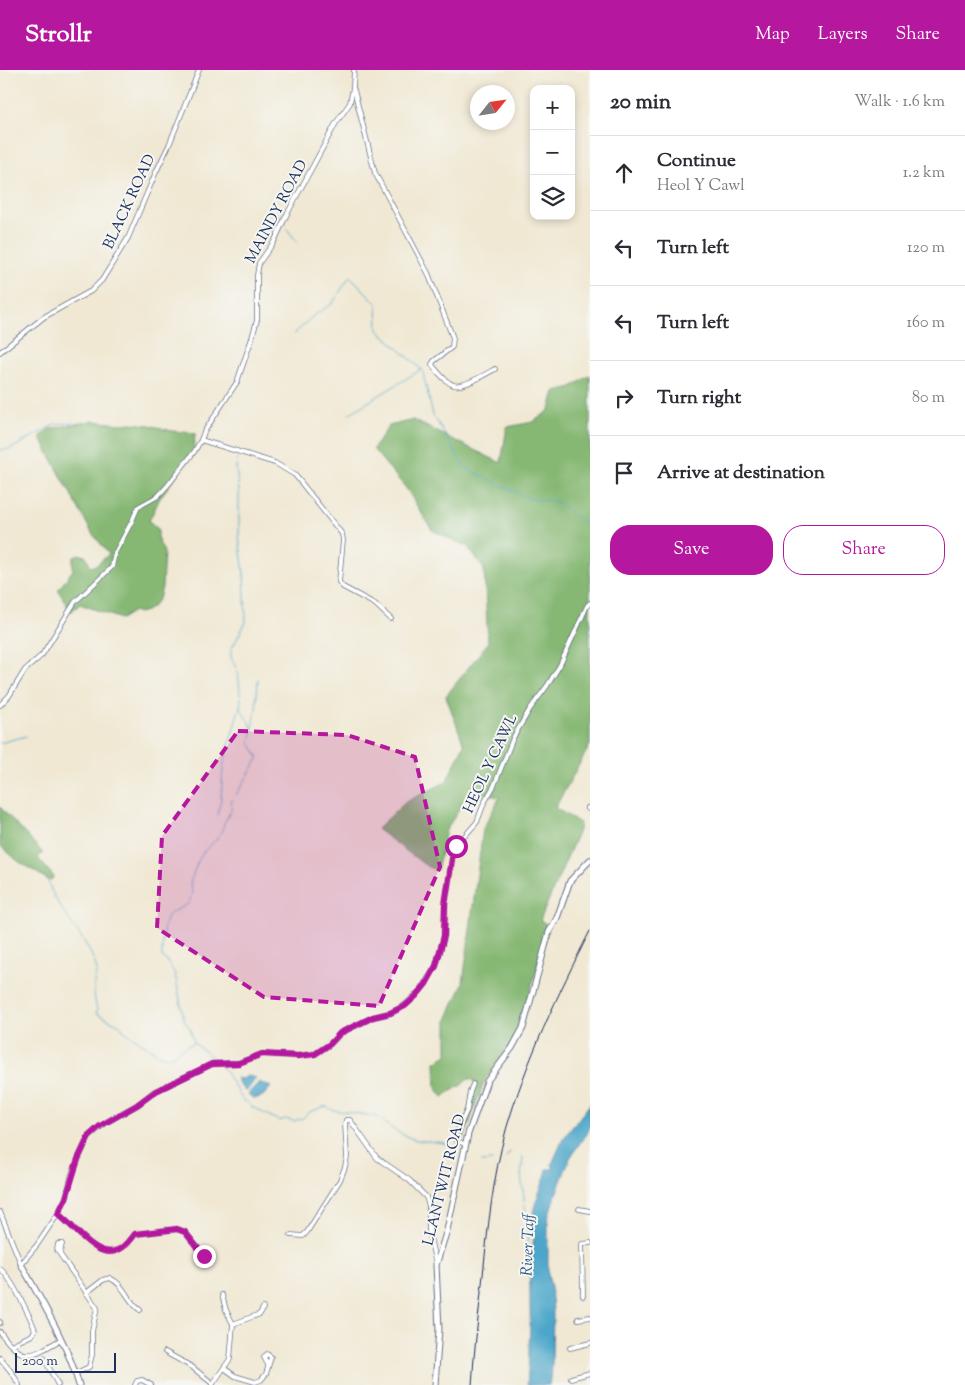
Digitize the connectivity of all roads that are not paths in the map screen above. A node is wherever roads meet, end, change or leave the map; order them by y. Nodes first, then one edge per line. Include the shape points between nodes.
1 (199, 70) edge
2 (354, 70) edge
3 (354, 87) junction
4 (0, 352) edge
5 (495, 369) dead end
6 (201, 440) junction
7 (590, 603) edge
8 (391, 619) dead end
9 (0, 705) edge
10 (590, 860) edge
11 (473, 1084) dead end
12 (465, 1144) junction
13 (579, 1209) dead end
14 (590, 1211) edge
15 (0, 1212) edge
16 (58, 1214) junction
17 (291, 1235) dead end
18 (590, 1243) edge
19 (60, 1253) dead end
20 (211, 1256) dead end
21 (21, 1264) junction
22 (436, 1265) junction
23 (0, 1270) edge
24 (584, 1285) junction
25 (590, 1285) edge
26 (86, 1293) junction
27 (222, 1294) dead end
28 (583, 1296) dead end
29 (263, 1308) dead end
30 (136, 1310) dead end
31 (590, 1317) edge
32 (578, 1319) dead end
33 (234, 1324) junction
34 (0, 1332) edge
35 (4, 1338) junction
36 (60, 1340) junction
37 (0, 1342) edge
38 (590, 1343) edge
39 (11, 1345) junction
40 (570, 1348) dead end
41 (165, 1352) dead end
42 (0, 1358) edge
43 (44, 1358) dead end
44 (268, 1365) dead end
45 (224, 1368) junction
46 (76, 1373) junction
47 (590, 1373) edge
48 (571, 1378) dead end
49 (212, 1384) edge
50 (256, 1384) edge
51 (19, 1385) edge
52 (58, 1385) edge
53 (79, 1385) edge
54 (135, 1385) edge
55 (151, 1385) edge
56 (435, 1385) edge

1 - 4 street, BLACK ROAD via 126,244 102,280 91,291 44,317
2 - 3 street, MAINDY ROAD
3 - 5 street via 375,173 428,273 453,338 452,347 432,364 456,386
3 - 6 street, MAINDY ROAD via 350,103 274,242 259,263 257,320 252,338 237,382
6 - 8 street via 275,463 295,475 342,534 339,582 375,604
6 - 9 street, MAINDY ROAD via 158,496 138,507 115,553 112,567 75,602 42,655 25,670
7 - 16 street, HEOL Y CAWL via 560,665 513,738 477,822 456,846 448,886 444,936 436,966 420,991 405,1006 340,1033 315,1054 262,1054 239,1063 212,1064 156,1091 89,1136
10 - 12 main road, LLANTWIT ROAD via 570,882 550,932 523,1028 487,1081
11 - 12 street via 467,1110 455,1136 457,1141
12 - 22 main road, LLANTWIT ROAD via 447,1230
13 - 14 street
15 - 21 street
16 - 20 street via 93,1246 106,1252 118,1250 135,1234 177,1229 185,1232 204,1256
16 - 21 street, HEOL Y CAWL
17 - 22 street via 303,1236 307,1232 340,1180 347,1157 345,1124 350,1120 377,1158 409,1180 426,1197
18 - 24 street via 582,1244
19 - 26 street
21 - 36 main road
22 - 56 main road, LLANTWIT ROAD via 439,1328
23 - 39 street via 5,1272 15,1289 34,1330 32,1335
24 - 25 street
24 - 28 street
26 - 30 street via 110,1278 120,1284
26 - 46 street via 97,1308 92,1331 92,1355 89,1367
27 - 33 street
29 - 33 street via 260,1314
31 - 32 street
33 - 45 street via 230,1360
34 - 35 street
35 - 37 street
35 - 39 street
36 - 39 street via 26,1356
36 - 46 main road
38 - 40 street
41 - 49 street via 192,1367
42 - 51 street
43 - 52 street
44 - 50 street via 266,1374
45 - 49 street
45 - 50 street
46 - 53 main road
47 - 48 street
54 - 55 street via 142,1380

